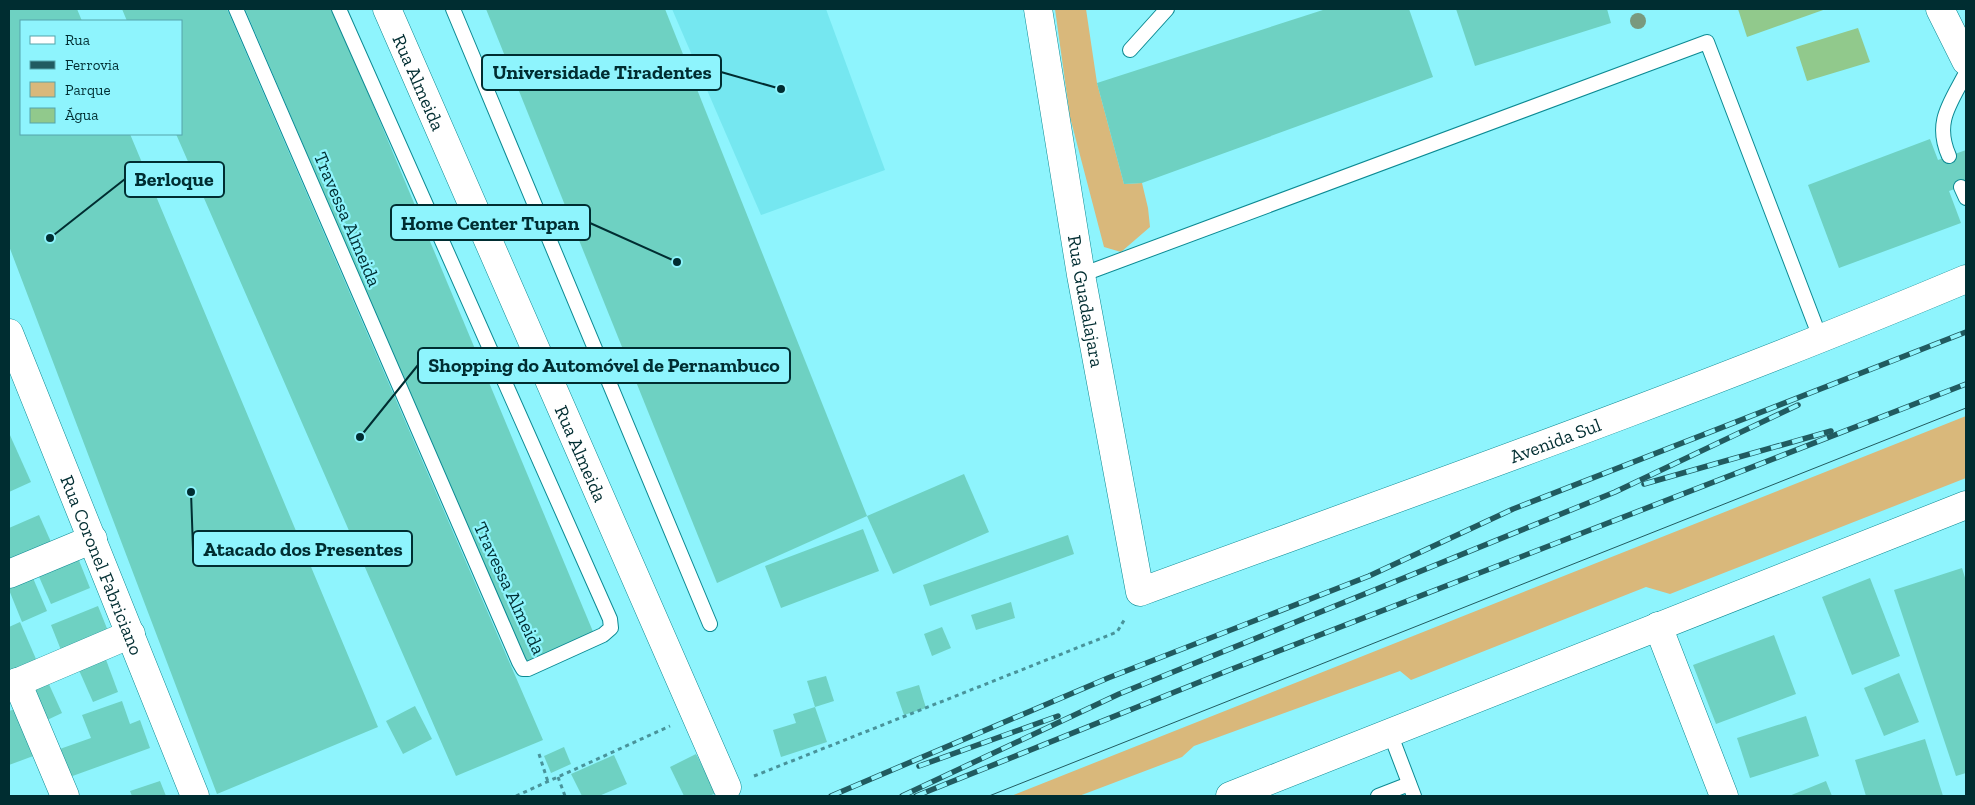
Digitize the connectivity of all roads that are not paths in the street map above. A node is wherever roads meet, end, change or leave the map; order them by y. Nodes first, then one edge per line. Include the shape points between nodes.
1 (236, 9) edge
2 (339, 9) edge
3 (388, 9) edge
4 (453, 9) edge
5 (1038, 9) edge
6 (1167, 9) edge
7 (1940, 9) edge
8 (1130, 50) dead end
9 (1966, 61) edge
10 (1966, 73) edge
11 (1949, 156) dead end
12 (1081, 275) junction
13 (1966, 279) edge
14 (9, 333) edge
15 (1821, 340) junction
16 (1966, 505) edge
17 (93, 539) junction
18 (9, 574) edge
19 (1140, 592) joint
20 (710, 624) dead end
21 (1658, 626) junction
22 (131, 634) junction
23 (13, 684) edge
24 (1390, 733) junction
25 (727, 787) road end
26 (1411, 790) edge
27 (65, 796) edge
28 (195, 796) edge
29 (1230, 796) edge
30 (1378, 796) edge
31 (1724, 796) edge

1 - 2 lane, Travessa Almeida via 515,653 523,669 528,669 603,635 611,628 610,619
3 - 25 street, Rua Almeida
4 - 20 lane
5 - 12 street, Rua Guadalajara
6 - 8 lane
7 - 9 street
10 - 11 lane via 1944,114 1942,140
12 - 15 lane via 1708,42
12 - 19 street, Rua Guadalajara
13 - 15 street, Avenida Sul
14 - 17 street, Rua Coronel Fabriciano
15 - 19 street, Avenida Sul
16 - 21 street
17 - 18 street
17 - 22 street, Rua Coronel Fabriciano
21 - 24 street
21 - 31 street
22 - 23 street
22 - 28 street, Rua Coronel Fabriciano
23 - 27 street
24 - 26 lane
24 - 29 street
26 - 30 lane

